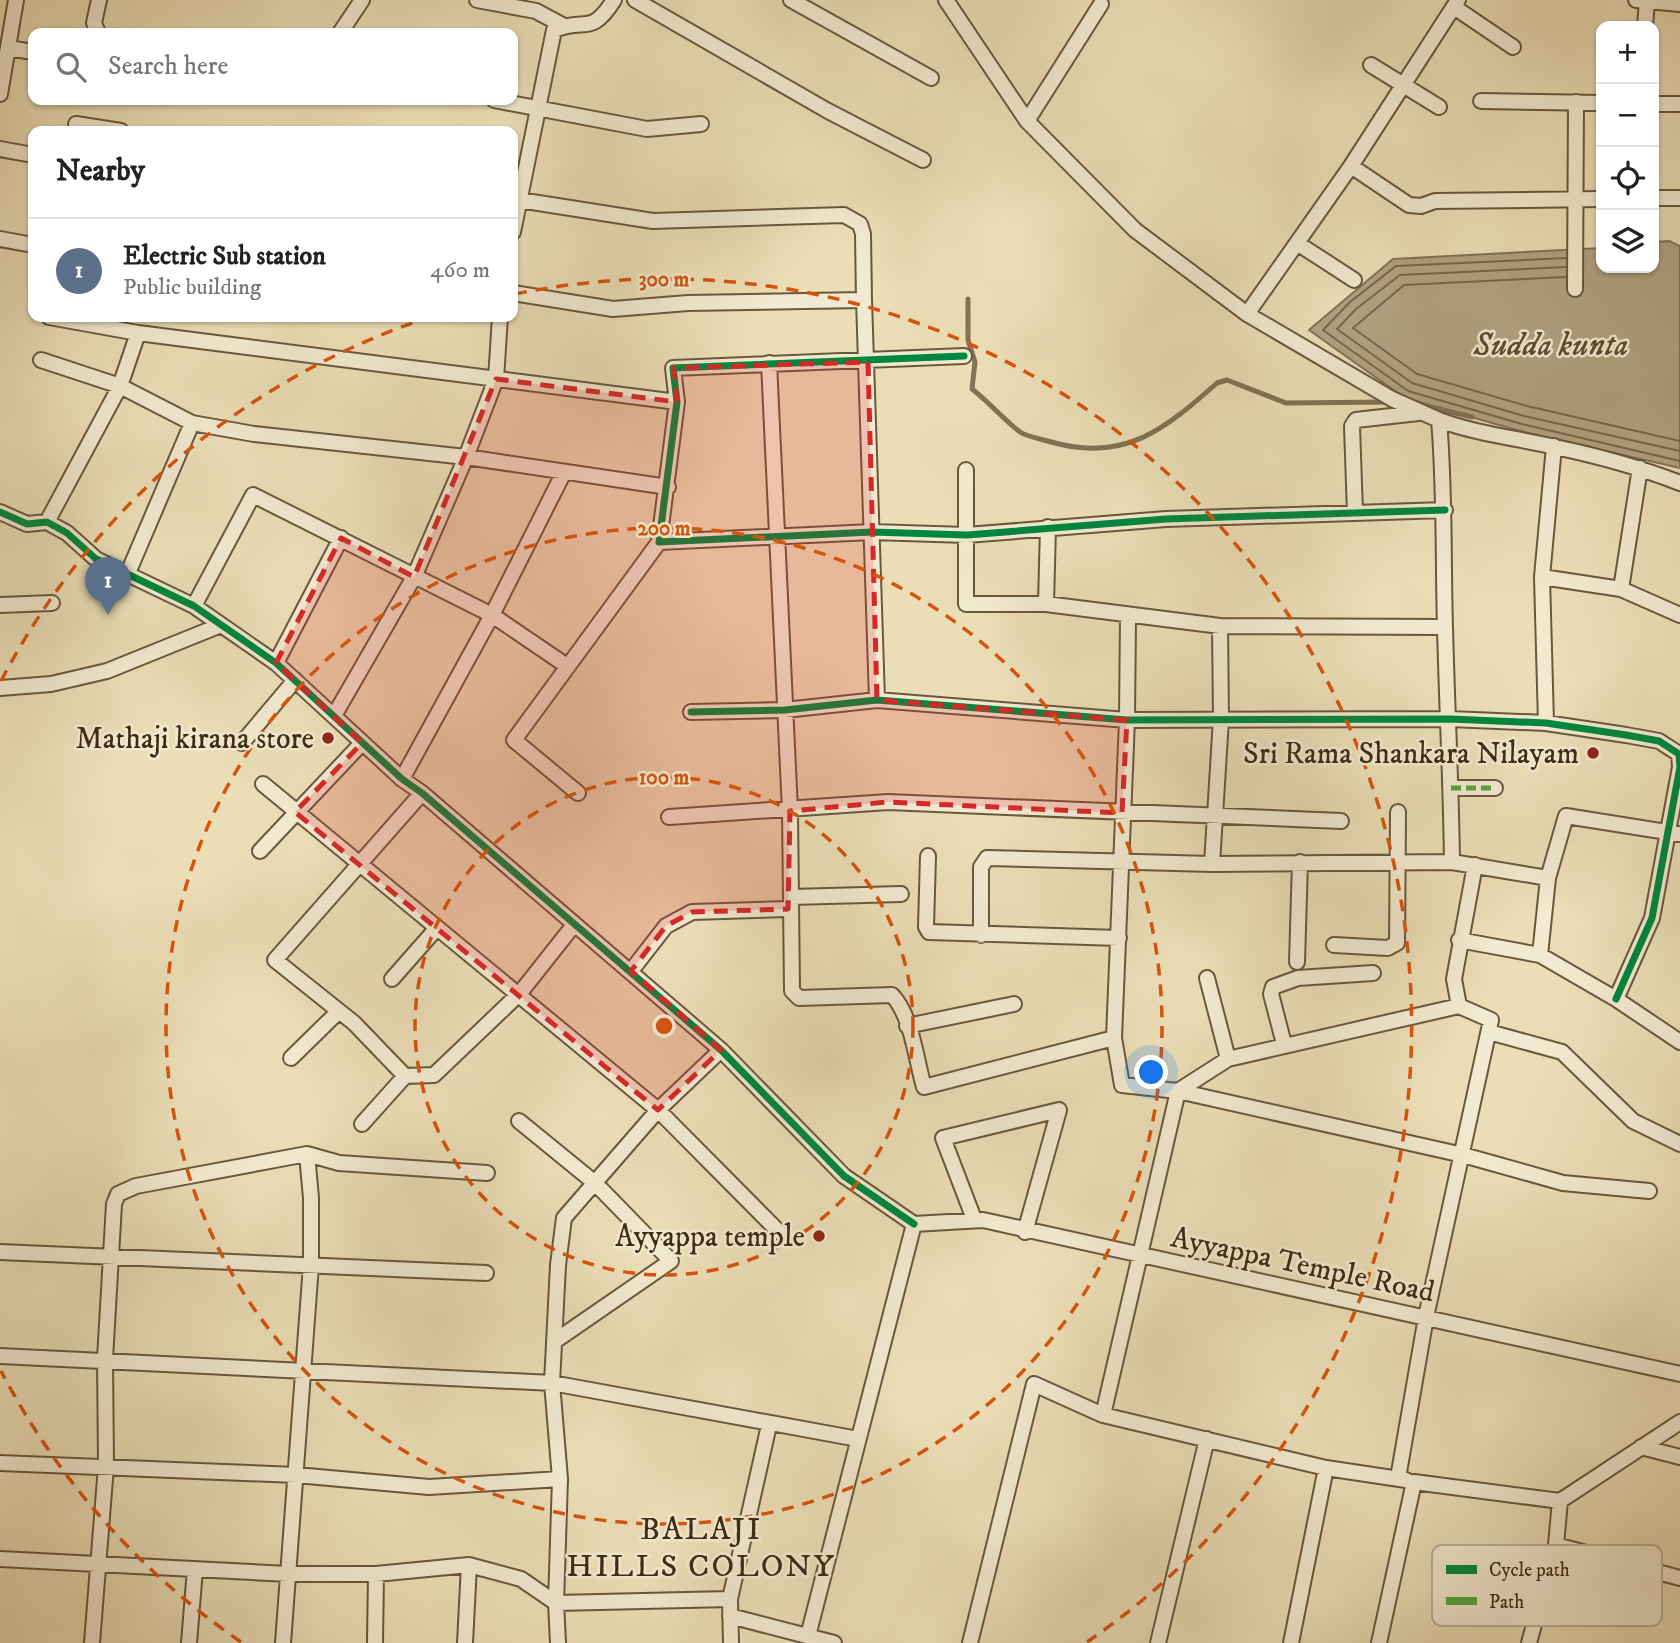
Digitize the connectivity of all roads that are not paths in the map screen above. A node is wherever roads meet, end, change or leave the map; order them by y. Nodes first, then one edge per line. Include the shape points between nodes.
1 (16, 0) edge
2 (99, 0) edge
3 (362, 0) edge
4 (477, 0) edge
5 (614, 0) edge
6 (635, 0) edge
7 (791, 0) edge
8 (946, 0) edge
9 (1100, 1) edge
10 (1642, 1) edge
11 (1456, 3) edge
12 (1680, 4) edge
13 (1644, 21) edge
14 (565, 26) junction
15 (96, 28) edge
16 (343, 28) edge
17 (1513, 47) dead end
18 (8, 48) junction
19 (28, 51) edge
20 (1371, 65) dead end
21 (932, 78) dead end
22 (1403, 86) junction
23 (0, 94) edge
24 (1481, 101) dead end
25 (1576, 102) junction
26 (1596, 103) edge
27 (518, 104) edge
28 (1659, 104) edge
29 (1680, 104) edge
30 (538, 107) junction
31 (1439, 107) dead end
32 (1027, 121) junction
33 (76, 124) dead end
34 (701, 124) dead end
35 (89, 126) edge
36 (0, 149) edge
37 (28, 154) edge
38 (923, 160) dead end
39 (1351, 166) junction
40 (518, 191) edge
41 (1659, 198) edge
42 (1680, 198) edge
43 (518, 199) edge
44 (1576, 199) junction
45 (1596, 199) edge
46 (0, 239) edge
47 (1297, 243) junction
48 (28, 244) edge
49 (1354, 280) dead end
50 (1575, 289) dead end
51 (518, 294) edge
52 (864, 300) junction
53 (1247, 314) junction
54 (77, 322) edge
55 (500, 322) edge
56 (138, 333) junction
57 (964, 356) dead end
58 (41, 360) dead end
59 (868, 362) junction
60 (769, 363) junction
61 (496, 379) junction
62 (120, 386) junction
63 (677, 402) junction
64 (1418, 413) junction
65 (1444, 422) junction
66 (192, 423) junction
67 (1554, 446) junction
68 (466, 457) junction
69 (1640, 468) junction
70 (966, 470) dead end
71 (564, 472) junction
72 (1680, 483) edge
73 (667, 487) junction
74 (1445, 510) junction
75 (0, 512) edge
76 (1355, 513) junction
77 (47, 522) junction
78 (1048, 527) junction
79 (872, 532) junction
80 (775, 535) junction
81 (967, 535) junction
82 (341, 538) junction
83 (659, 542) junction
84 (128, 573) junction
85 (414, 577) junction
86 (1542, 577) junction
87 (1621, 589) junction
88 (51, 603) dead end
89 (1046, 604) junction
90 (0, 605) edge
91 (194, 606) junction
92 (492, 615) junction
93 (1680, 615) edge
94 (1128, 617) junction
95 (221, 625) junction
96 (1220, 626) junction
97 (1445, 627) junction
98 (276, 663) junction
99 (567, 666) junction
100 (295, 680) junction
101 (0, 688) edge
102 (877, 700) junction
103 (785, 710) junction
104 (691, 712) dead end
105 (335, 715) junction
106 (1127, 719) junction
107 (1221, 719) junction
108 (1450, 719) junction
109 (1546, 723) junction
110 (242, 743) dead end
111 (362, 743) junction
112 (1679, 751) edge
113 (402, 779) junction
114 (263, 783) dead end
115 (1451, 788) junction
116 (1495, 788) dead end
117 (422, 793) junction
118 (578, 793) dead end
119 (790, 811) junction
120 (295, 812) junction
121 (1398, 812) dead end
122 (1122, 813) junction
123 (1215, 816) junction
124 (669, 817) dead end
125 (1341, 821) dead end
126 (1674, 834) edge
127 (260, 851) dead end
128 (928, 856) dead end
129 (1122, 861) junction
130 (1300, 862) junction
131 (1452, 862) junction
132 (359, 864) junction
133 (1212, 864) junction
134 (1399, 864) junction
135 (1475, 865) junction
136 (1548, 878) junction
137 (901, 894) dead end
138 (790, 903) junction
139 (573, 926) junction
140 (436, 929) junction
141 (981, 934) junction
142 (1119, 938) junction
143 (1459, 940) junction
144 (1334, 945) dead end
145 (1540, 955) junction
146 (1297, 962) dead end
147 (631, 971) junction
148 (1373, 973) dead end
149 (1207, 978) dead end
150 (392, 979) dead end
151 (520, 993) junction
152 (1616, 999) junction
153 (1014, 1004) dead end
154 (1459, 1006) junction
155 (339, 1012) junction
156 (907, 1026) junction
157 (1489, 1032) junction
158 (1114, 1038) junction
159 (1680, 1042) edge
160 (1284, 1044) junction
161 (721, 1050) junction
162 (291, 1058) dead end
163 (1228, 1059) junction
164 (405, 1076) junction
165 (1178, 1091) junction
166 (659, 1110) junction
167 (519, 1121) dead end
168 (362, 1124) dead end
169 (1680, 1144) edge
170 (307, 1154) junction
171 (1463, 1155) junction
172 (487, 1173) dead end
173 (595, 1183) junction
174 (1649, 1191) dead end
175 (974, 1219) junction
176 (914, 1224) junction
177 (779, 1231) dead end
178 (1025, 1232) junction
179 (0, 1252) edge
180 (1141, 1256) junction
181 (111, 1259) junction
182 (311, 1265) junction
183 (486, 1273) dead end
184 (1426, 1317) junction
185 (555, 1341) junction
186 (0, 1356) edge
187 (105, 1359) junction
188 (304, 1369) junction
189 (1680, 1374) edge
190 (552, 1383) junction
191 (1103, 1415) junction
192 (1680, 1422) edge
193 (769, 1425) junction
194 (858, 1439) junction
195 (1207, 1439) junction
196 (1641, 1447) junction
197 (1680, 1457) edge
198 (0, 1463) edge
199 (106, 1466) junction
200 (1326, 1468) junction
201 (296, 1475) junction
202 (1398, 1478) junction
203 (560, 1479) junction
204 (1414, 1482) junction
205 (1560, 1501) junction
206 (1556, 1545) edge
207 (0, 1559) edge
208 (96, 1562) junction
209 (469, 1565) junction
210 (195, 1569) junction
211 (1662, 1573) edge
212 (288, 1574) junction
213 (376, 1574) junction
214 (1680, 1578) edge
215 (730, 1599) junction
216 (556, 1603) junction
217 (730, 1616) junction
218 (1534, 1626) edge
219 (808, 1636) junction
220 (92, 1643) edge
221 (189, 1643) edge
222 (283, 1643) edge
223 (375, 1643) edge
224 (465, 1643) edge
225 (558, 1643) edge
226 (731, 1643) edge
227 (834, 1643) edge
228 (970, 1643) edge
229 (1158, 1643) edge
230 (1292, 1643) edge
231 (1379, 1643) edge
232 (1529, 1643) edge

1 - 18 street
2 - 15 street
3 - 16 street
4 - 14 street via 536,12
5 - 14 street via 593,25
6 - 38 street
7 - 21 street
8 - 32 street
9 - 32 street
10 - 12 street
10 - 13 street
11 - 17 street
11 - 22 street
14 - 30 street via 554,30
18 - 19 street
18 - 23 street
20 - 22 street
22 - 31 street
22 - 39 street
24 - 25 street
25 - 26 street
25 - 44 street
27 - 30 street
28 - 29 street
30 - 34 street via 647,129
30 - 40 street
32 - 53 street via 1135,230
33 - 35 street
36 - 37 street
39 - 44 street via 1409,205
39 - 47 street
41 - 42 street
43 - 52 street via 653,221 844,215 860,224 863,234
44 - 45 street
44 - 50 street
46 - 48 street
47 - 49 street
47 - 53 street
51 - 52 street via 613,309
52 - 59 street
53 - 64 street
54 - 56 street
55 - 61 street
56 - 61 street
56 - 62 street
57 - 59 street
58 - 62 street
59 - 60 street
59 - 79 street
60 - 63 street via 673,368
60 - 80 street
61 - 63 street
61 - 68 street
62 - 66 street
62 - 77 street
63 - 73 street
64 - 65 street
64 - 76 street via 1356,420 1352,426
65 - 67 street
65 - 74 street
66 - 68 street via 268,436
66 - 84 street
67 - 69 street
67 - 86 street
68 - 71 street
68 - 85 street
69 - 72 street
69 - 87 street
70 - 81 street
71 - 73 street
71 - 92 street
73 - 83 street
74 - 76 street
74 - 97 street
75 - 77 street via 27,524
76 - 78 street
77 - 84 street via 96,559
78 - 81 street
78 - 89 street
79 - 80 street
79 - 81 street
79 - 102 street
80 - 83 street
80 - 103 street
81 - 89 street via 966,604
82 - 85 street
82 - 91 street via 253,495
82 - 98 street
83 - 99 street
84 - 91 street
85 - 92 street
85 - 105 street
86 - 87 street
86 - 109 street
87 - 93 street
88 - 90 street
89 - 94 street
91 - 95 street
92 - 99 street
92 - 113 street
94 - 96 street
94 - 106 street
95 - 98 street
95 - 101 street via 107,671 51,684
96 - 97 street
96 - 107 street
97 - 108 street
98 - 100 street
99 - 118 street via 514,740
100 - 105 street
100 - 110 street
102 - 103 street
102 - 106 street
103 - 104 street
103 - 119 street
105 - 111 street
106 - 107 street
106 - 122 street
107 - 108 street
107 - 123 street
108 - 109 street
108 - 115 street
109 - 112 street via 1659,741
111 - 113 street
111 - 120 street
112 - 126 street
113 - 117 street
114 - 120 street
115 - 116 street
115 - 131 street
117 - 132 street
117 - 139 street
119 - 122 street via 888,802
119 - 124 street
119 - 138 street
120 - 127 street
120 - 132 street
121 - 134 street
122 - 123 street
122 - 129 street
123 - 125 street
123 - 133 street
126 - 136 street via 1566,816
126 - 152 street via 1652,918
128 - 141 street via 926,927 936,933
129 - 133 street
129 - 141 street via 987,858 981,867
129 - 142 street
130 - 133 street
130 - 134 street
130 - 146 street
131 - 134 street
131 - 135 street
132 - 140 street
132 - 155 street via 275,960
134 - 144 street via 1397,943 1388,948
135 - 136 street
135 - 143 street
136 - 145 street
137 - 138 street
138 - 147 street via 692,912 666,926
138 - 156 street via 794,995 892,995
139 - 147 street
139 - 151 street
140 - 150 street
140 - 151 street
141 - 142 street
142 - 158 street
143 - 145 street
143 - 154 street via 1454,979
145 - 152 street
147 - 161 street
148 - 160 street via 1298,978 1273,987
149 - 163 street
151 - 164 street via 434,1075
151 - 166 street
152 - 159 street
153 - 156 street
154 - 157 street via 1491,1020
154 - 160 street
155 - 162 street
155 - 164 street
156 - 158 street via 924,1087
157 - 169 street via 1562,1052 1633,1121
157 - 171 street
158 - 165 street via 1122,1085
160 - 163 street
161 - 166 street
161 - 176 street via 844,1176
163 - 165 street
164 - 168 street
165 - 171 street
165 - 180 street
166 - 173 street
166 - 177 street
167 - 173 street
170 - 172 street via 339,1163
170 - 181 street via 136,1186 118,1194
170 - 182 street
171 - 174 street via 1563,1183
171 - 184 street
173 - 185 street via 564,1218
173 - 185 street via 671,1261
175 - 176 street, Ayyappa Temple Road
175 - 178 street, Ayyappa Temple Road
175 - 178 street via 943,1138 1059,1110
176 - 194 street
178 - 180 street, Ayyappa Temple Road
179 - 181 street
180 - 184 street, Ayyappa Temple Road
180 - 191 street
181 - 182 street
181 - 187 street
182 - 183 street
182 - 188 street
184 - 189 street, Ayyappa Temple Road
184 - 202 street
185 - 190 street
186 - 187 street
187 - 188 street
187 - 199 street
188 - 190 street
188 - 201 street
190 - 193 street
190 - 203 street
191 - 195 street
191 - 228 street via 1034,1384
192 - 196 street
193 - 194 street
193 - 215 street
194 - 219 street
195 - 200 street
195 - 229 street
196 - 197 street
196 - 205 street
198 - 199 street
199 - 201 street
199 - 208 street
200 - 202 street
200 - 230 street
201 - 203 street via 429,1487
201 - 212 street
202 - 204 street
203 - 216 street
204 - 205 street
204 - 231 street
205 - 206 street
207 - 208 street
208 - 210 street
208 - 220 street
209 - 213 street
209 - 216 street via 521,1578
209 - 224 street
210 - 212 street
210 - 221 street
211 - 214 street
212 - 213 street
212 - 222 street
213 - 223 street
215 - 216 street
215 - 217 street
216 - 225 street
217 - 219 street
217 - 226 street
218 - 232 street
219 - 227 street

